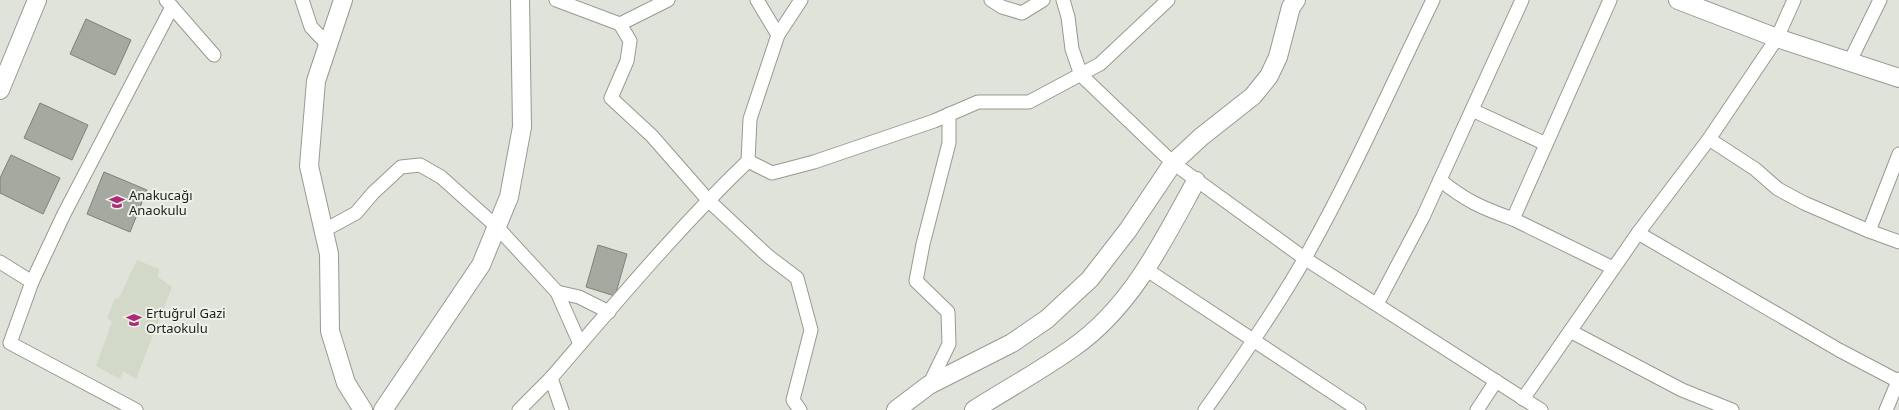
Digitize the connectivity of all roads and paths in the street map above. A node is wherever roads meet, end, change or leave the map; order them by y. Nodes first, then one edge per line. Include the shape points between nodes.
1 (37, 0) edge
2 (302, 0) edge
3 (343, 0) edge
4 (520, 0) edge
5 (556, 0) edge
6 (668, 0) edge
7 (757, 0) edge
8 (801, 0) edge
9 (991, 0) edge
10 (1043, 0) edge
11 (1063, 0) edge
12 (1168, 0) edge
13 (1296, 0) edge
14 (1433, 0) edge
15 (1522, 0) edge
16 (1610, 0) edge
17 (1794, 0) edge
18 (1880, 0) edge
19 (1686, 1) edge
20 (169, 4) edge
21 (620, 24) junction
22 (778, 35) junction
23 (1777, 38) junction
24 (328, 45) junction
25 (214, 55) dead end
26 (1850, 61) junction
27 (1081, 75) junction
28 (1899, 78) edge
29 (0, 90) edge
30 (1472, 110) junction
31 (949, 114) junction
32 (1709, 139) junction
33 (1546, 144) junction
34 (1899, 154) edge
35 (748, 161) junction
36 (1173, 163) junction
37 (1440, 180) junction
38 (1196, 181) junction
39 (708, 200) junction
40 (1513, 219) junction
41 (497, 227) junction
42 (323, 231) junction
43 (1869, 231) junction
44 (1638, 232) junction
45 (1899, 242) edge
46 (1304, 258) junction
47 (0, 262) edge
48 (1613, 268) junction
49 (1147, 270) junction
50 (32, 282) junction
51 (557, 292) junction
52 (1377, 304) junction
53 (609, 312) junction
54 (1570, 331) junction
55 (1254, 342) junction
56 (580, 344) junction
57 (551, 378) junction
58 (1899, 380) edge
59 (1496, 381) junction
60 (929, 385) junction
61 (1523, 399) junction
62 (136, 410) edge
63 (363, 410) edge
64 (384, 410) edge
65 (519, 410) edge
66 (562, 410) edge
67 (800, 410) edge
68 (896, 410) edge
69 (974, 410) edge
70 (1205, 410) edge
71 (1359, 410) edge
72 (1477, 410) edge
73 (1541, 410) edge
74 (1732, 410) edge
75 (1886, 410) edge

1 - 29 street
2 - 24 street via 311,26
3 - 24 street
4 - 41 street via 522,127 509,197
5 - 21 street
6 - 21 street
7 - 22 street
8 - 22 street
9 - 10 street via 1002,7 1022,13
11 - 27 street via 1072,49
12 - 27 street via 1100,64
13 - 36 street via 1291,7 1278,57 1269,76 1252,96
14 - 46 street via 1329,213
15 - 30 street
16 - 33 street
17 - 23 street
18 - 26 street
19 - 23 street
20 - 25 street
20 - 50 street
21 - 39 street via 630,41 627,61 611,98 652,136
22 - 35 street via 750,119
23 - 26 street
23 - 32 street
24 - 42 street via 316,81 309,166
26 - 28 street
27 - 31 street via 1029,102 978,102
27 - 36 street
30 - 33 street
30 - 37 street
31 - 35 street via 814,162 772,173
31 - 60 street via 949,143 922,244 916,281 948,312 949,344
32 - 43 street via 1755,169 1778,189
32 - 44 street
33 - 40 street
34 - 43 street
35 - 39 street
36 - 38 street
36 - 60 street via 1128,230 1090,279 1047,319 1012,343
37 - 40 street via 1466,200
37 - 52 street
38 - 46 street
38 - 49 street
39 - 53 street
39 - 67 street via 768,256 797,278 811,330 793,400
40 - 48 street
41 - 42 street via 441,177 420,164 401,167 356,213
41 - 51 street
41 - 64 street via 481,265
42 - 63 street via 328,254 330,331 346,383
43 - 45 street
44 - 48 street
44 - 58 street via 1839,350
46 - 52 street
46 - 55 street
47 - 50 street
48 - 54 street
49 - 55 street
49 - 69 street via 1103,322 1075,346
50 - 62 street via 10,343
51 - 53 street via 579,297
51 - 56 street
52 - 59 street
53 - 56 street
54 - 61 street
54 - 74 street via 1682,390
55 - 70 street
55 - 71 street
56 - 57 street
57 - 65 street
57 - 66 street
58 - 75 street
59 - 61 street
59 - 72 street
60 - 68 street
61 - 73 street

